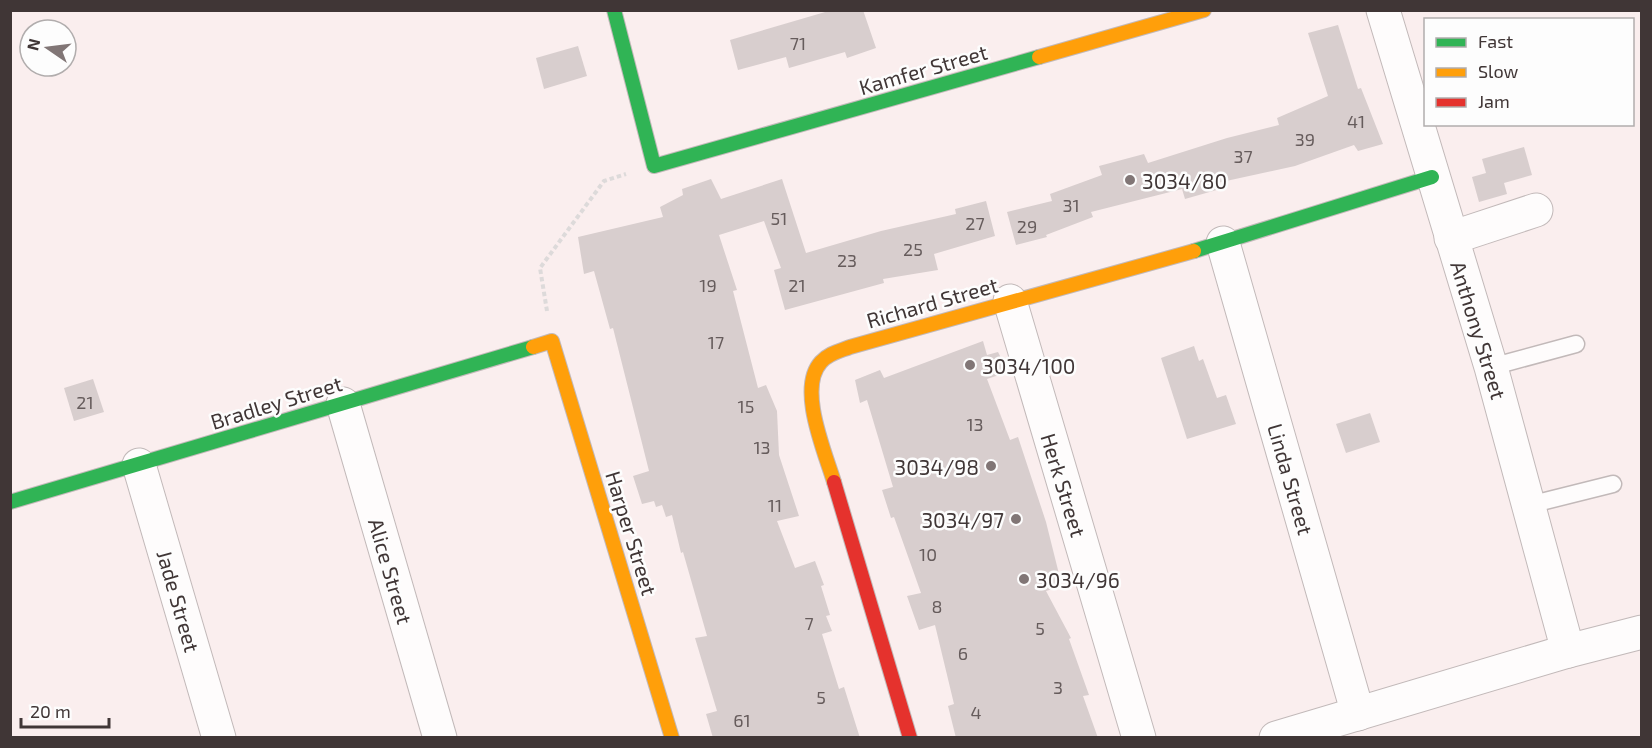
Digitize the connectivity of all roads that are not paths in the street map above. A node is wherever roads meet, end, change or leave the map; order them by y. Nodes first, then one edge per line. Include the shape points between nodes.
1 (614, 10) edge
2 (1204, 10) edge
3 (1383, 10) edge
4 (1416, 87) edge
5 (1432, 177) junction
6 (1536, 210) dead end
7 (1451, 238) junction
8 (1223, 243) junction
9 (1010, 301) junction
10 (552, 341) joint
11 (1576, 344) dead end
12 (1491, 367) junction
13 (343, 404) junction
14 (139, 465) junction
15 (1613, 483) dead end
16 (10, 501) edge
17 (1529, 505) junction
18 (1641, 632) edge
19 (1568, 651) junction
20 (1358, 714) junction
21 (219, 738) edge
22 (440, 738) edge
23 (672, 738) edge
24 (910, 738) edge
25 (1139, 738) edge
26 (1276, 738) edge

1 - 2 street, Kamfer Street via 654,166
3 - 4 street, Anthony Street
4 - 5 street, Anthony Street
5 - 7 street, Anthony Street
5 - 8 street, Richard Street
6 - 7 street
7 - 12 street, Anthony Street
8 - 9 street, Richard Street
8 - 20 street, Linda Street
9 - 24 street, Richard Street via 842,350 827,357 816,369 811,384 816,421
9 - 25 street, Herk Street
10 - 13 street, Bradley Street
10 - 23 street, Harper Street
11 - 12 lane
12 - 17 street, Anthony Street
13 - 14 street, Bradley Street
13 - 22 street, Alice Street
14 - 16 street, Bradley Street
14 - 21 street, Jade Street
15 - 17 lane
17 - 19 street, Anthony Street
18 - 19 street
19 - 20 street
20 - 26 street

